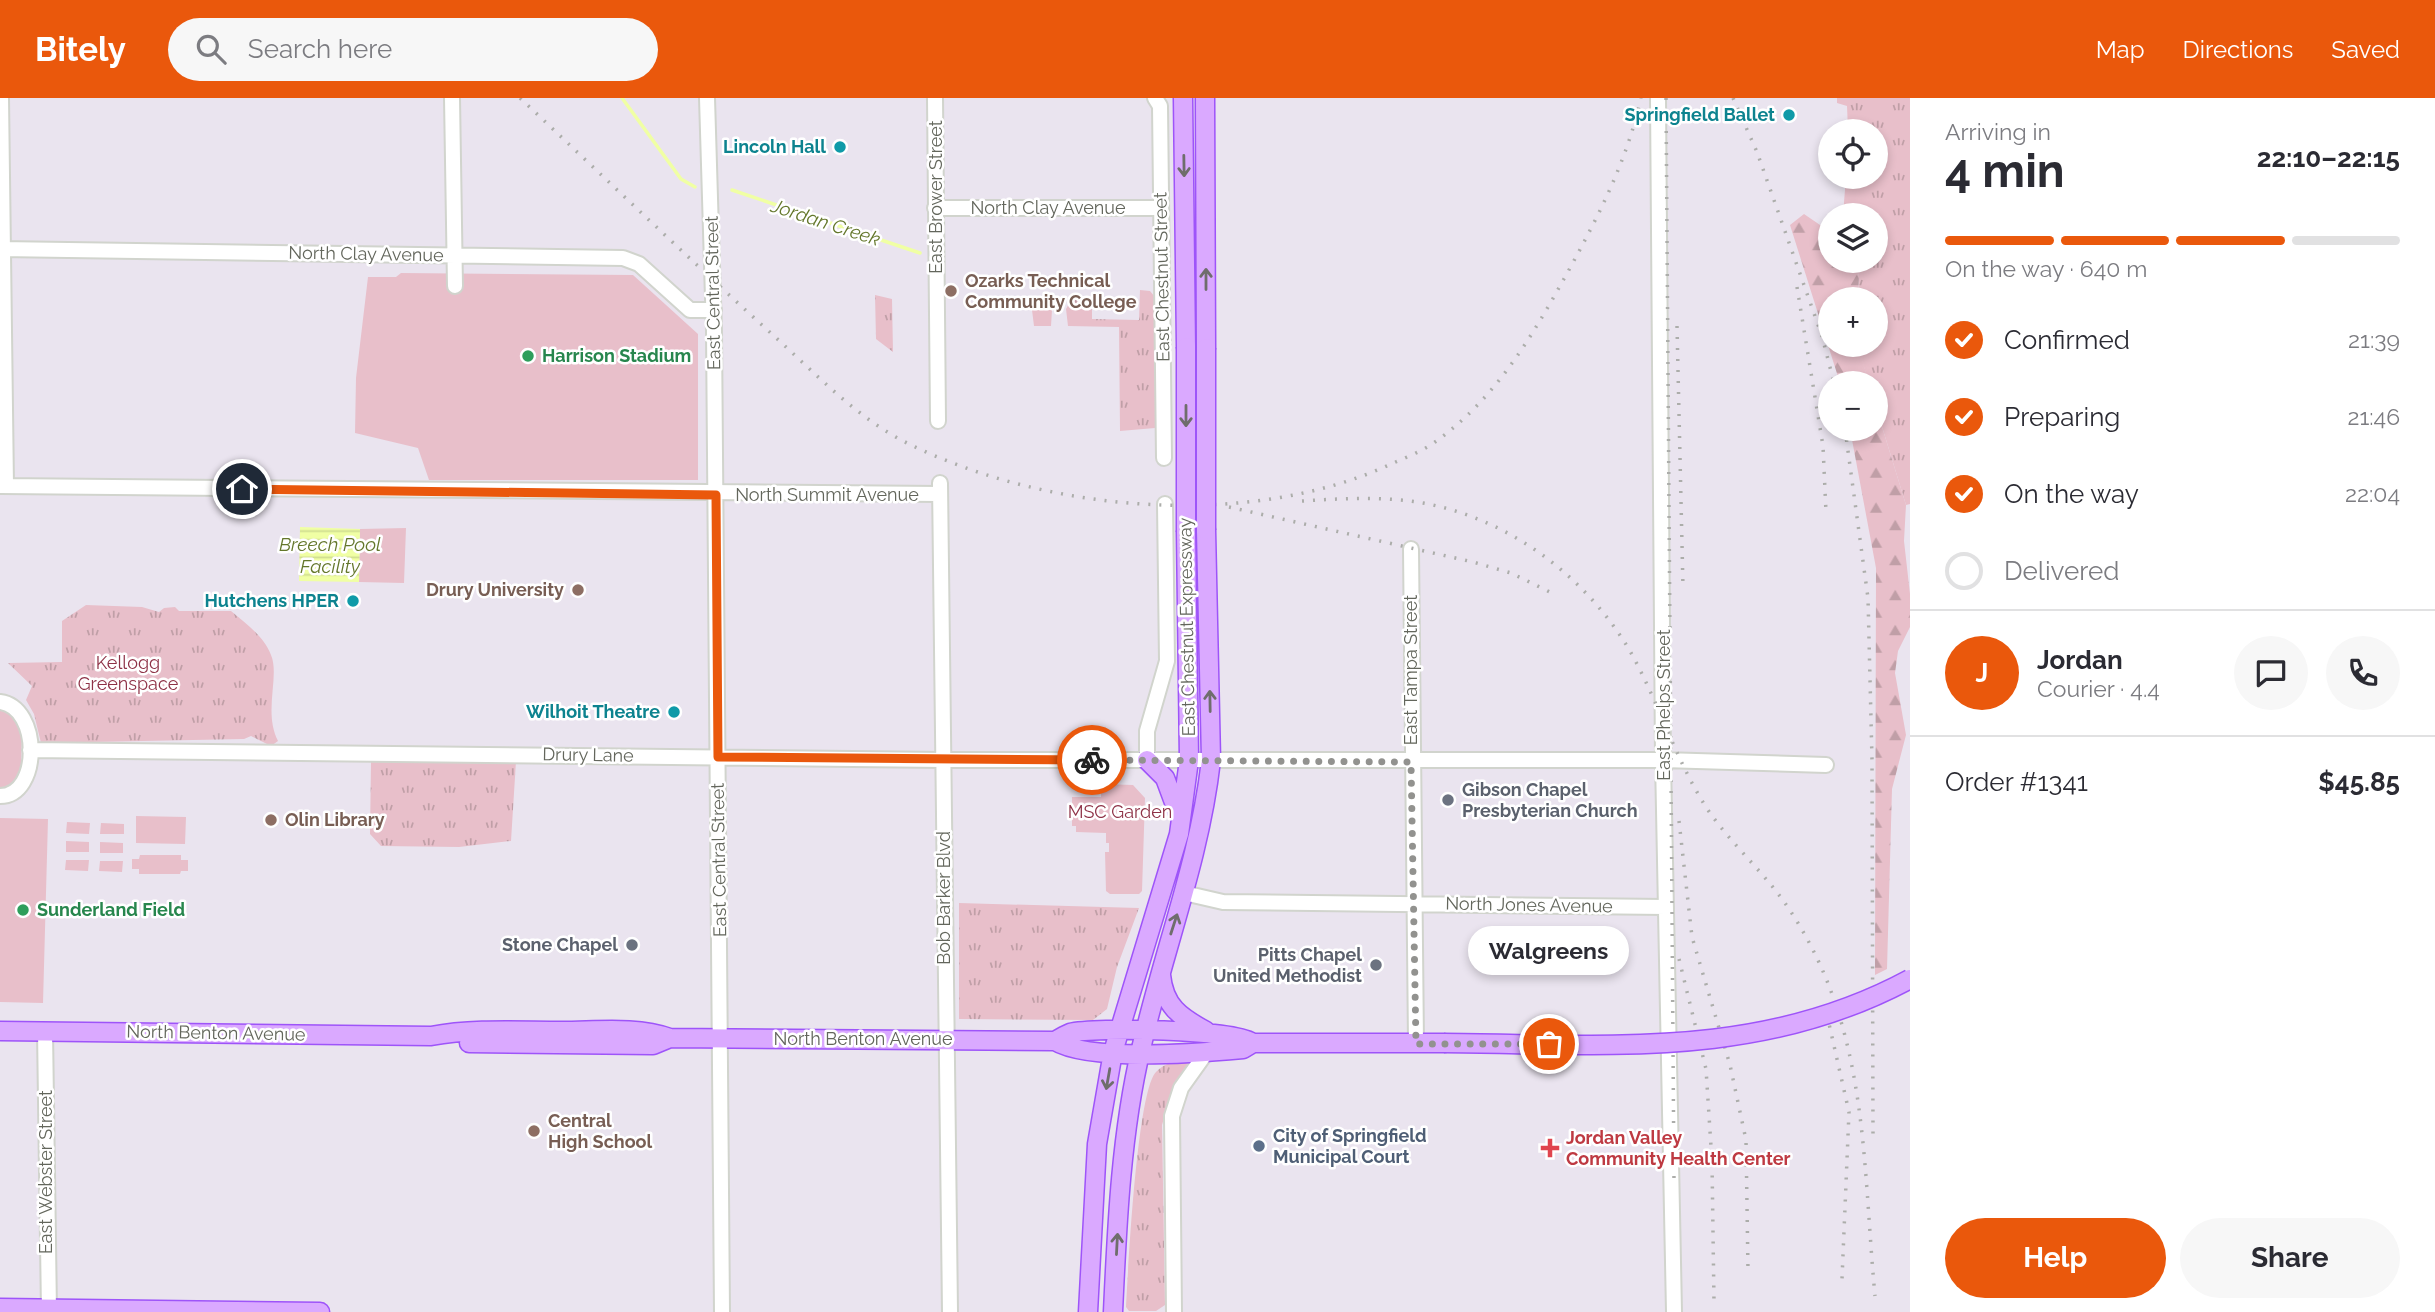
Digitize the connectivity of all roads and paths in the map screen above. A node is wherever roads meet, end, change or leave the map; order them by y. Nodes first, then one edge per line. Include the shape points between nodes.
1 (1, 98) edge
2 (452, 98) edge
3 (700, 98) edge
4 (707, 98) edge
5 (935, 98) edge
6 (1155, 98) edge
7 (1183, 98) edge
8 (1205, 98) edge
9 (1658, 98) edge
10 (707, 114) junction
11 (935, 208) junction
12 (1161, 208) junction
13 (1, 249) edge
14 (455, 256) junction
15 (455, 285) dead end
16 (714, 310) junction
17 (938, 421) dead end
18 (1164, 458) dead end
19 (3, 486) edge
20 (940, 489) joint
21 (716, 495) junction
22 (1165, 504) dead end
23 (1411, 549) dead end
24 (0, 702) edge
25 (30, 750) junction
26 (718, 757) junction
27 (943, 760) junction
28 (1147, 760) junction
29 (1189, 760) junction
30 (1663, 760) junction
31 (1211, 761) junction
32 (1411, 762) junction
33 (1826, 765) dead end
34 (0, 796) edge
35 (1179, 834) junction
36 (1184, 893) junction
37 (1413, 902) junction
38 (1665, 907) junction
39 (1160, 969) junction
40 (1910, 979) edge
41 (0, 1031) edge
42 (45, 1031) junction
43 (1119, 1031) junction
44 (1145, 1032) junction
45 (1209, 1032) junction
46 (721, 1038) junction
47 (945, 1039) junction
48 (1055, 1041) junction
49 (1253, 1043) junction
50 (1416, 1044) junction
51 (1113, 1052) junction
52 (1206, 1052) junction
53 (1140, 1053) junction
54 (0, 1308) edge
55 (49, 1310) edge
56 (320, 1312) edge
57 (722, 1312) edge
58 (950, 1312) edge
59 (1088, 1312) edge
60 (1113, 1312) edge
61 (1174, 1312) edge
62 (1674, 1312) edge

1 - 13 street
2 - 14 street
3 - 10 street, East Central Street
4 - 10 street, East Central Street
5 - 11 street, East Brower Street
6 - 12 street, East Chestnut Street via 1160,106
7 -> 29 main road, East Chestnut Expressway, bridge
31 -> 8 main road, East Chestnut Expressway, bridge
9 - 30 street, East Phelps Street
10 - 16 street, East Central Street
11 - 12 street, North Clay Avenue
11 - 17 street, East Brower Street
12 - 18 street, East Chestnut Street
13 - 14 street, North Clay Avenue
13 - 19 street
14 - 15 street
14 - 16 street, North Clay Avenue via 623,258 639,264 690,310
16 - 21 street, East Central Street
19 - 21 street, North Summit Avenue
20 - 21 street, North Summit Avenue
20 - 27 street, Bob Barker Blvd
21 - 26 street, East Central Street
22 - 28 street via 1167,661 1147,731
23 - 32 street, East Tampa Street
24 - 25 street via 23,716
25 - 26 street, Drury Lane
25 - 34 street via 22,787
26 - 27 street, Drury Lane
26 - 46 street, East Central Street
27 - 28 street, Drury Lane
27 - 47 street, Bob Barker Blvd
28 - 29 street, Drury Lane
28 - 35 main road via 1165,778 1177,805
29 - 31 street, Drury Lane
29 - 35 main road, East Chestnut Expressway
30 - 32 street, Drury Lane
30 - 33 street, Drury Lane
30 - 38 street, East Phelps Street
31 - 32 street, Drury Lane
31 - 36 main road, East Chestnut Expressway
32 - 37 street, East Tampa Street
35 - 43 main road, East Chestnut Expressway
36 - 37 street, North Jones Avenue via 1223,902
39 -> 36 main road, East Chestnut Expressway
37 - 38 street, North Jones Avenue
37 - 50 street, East Tampa Street
38 - 62 street, East Phelps Street
39 - 44 main road, East Chestnut Expressway
39 - 45 main road via 1172,1010
40 - 50 main road, North Benton Avenue, bridge via 1837,1012 1734,1038 1681,1044
41 - 42 main road, North Benton Avenue
42 - 46 main road, North Benton Avenue via 431,1035 620,1031 653,1032 670,1038
42 - 55 street, East Webster Street
43 - 44 main road, North Benton Avenue
43 - 48 main road, North Benton Avenue via 1070,1033
43 - 51 main road, East Chestnut Expressway
44 - 45 main road, North Benton Avenue
44 - 53 main road, East Chestnut Expressway
45 - 49 main road, North Benton Avenue via 1245,1037
46 - 47 main road, North Benton Avenue
46 - 57 street, East Central Street
47 - 48 main road, North Benton Avenue
47 - 58 street, Bob Barker Blvd
48 - 51 main road, North Benton Avenue via 1068,1048
49 - 50 main road, North Benton Avenue
49 - 52 main road, North Benton Avenue via 1242,1049
51 - 53 main road, North Benton Avenue
51 -> 59 main road, East Chestnut Expressway via 1097,1144
52 - 53 main road, North Benton Avenue
52 - 61 street via 1177,1097 1171,1126
60 -> 53 main road, East Chestnut Expressway via 1118,1218
54 - 55 main road
55 - 56 main road

